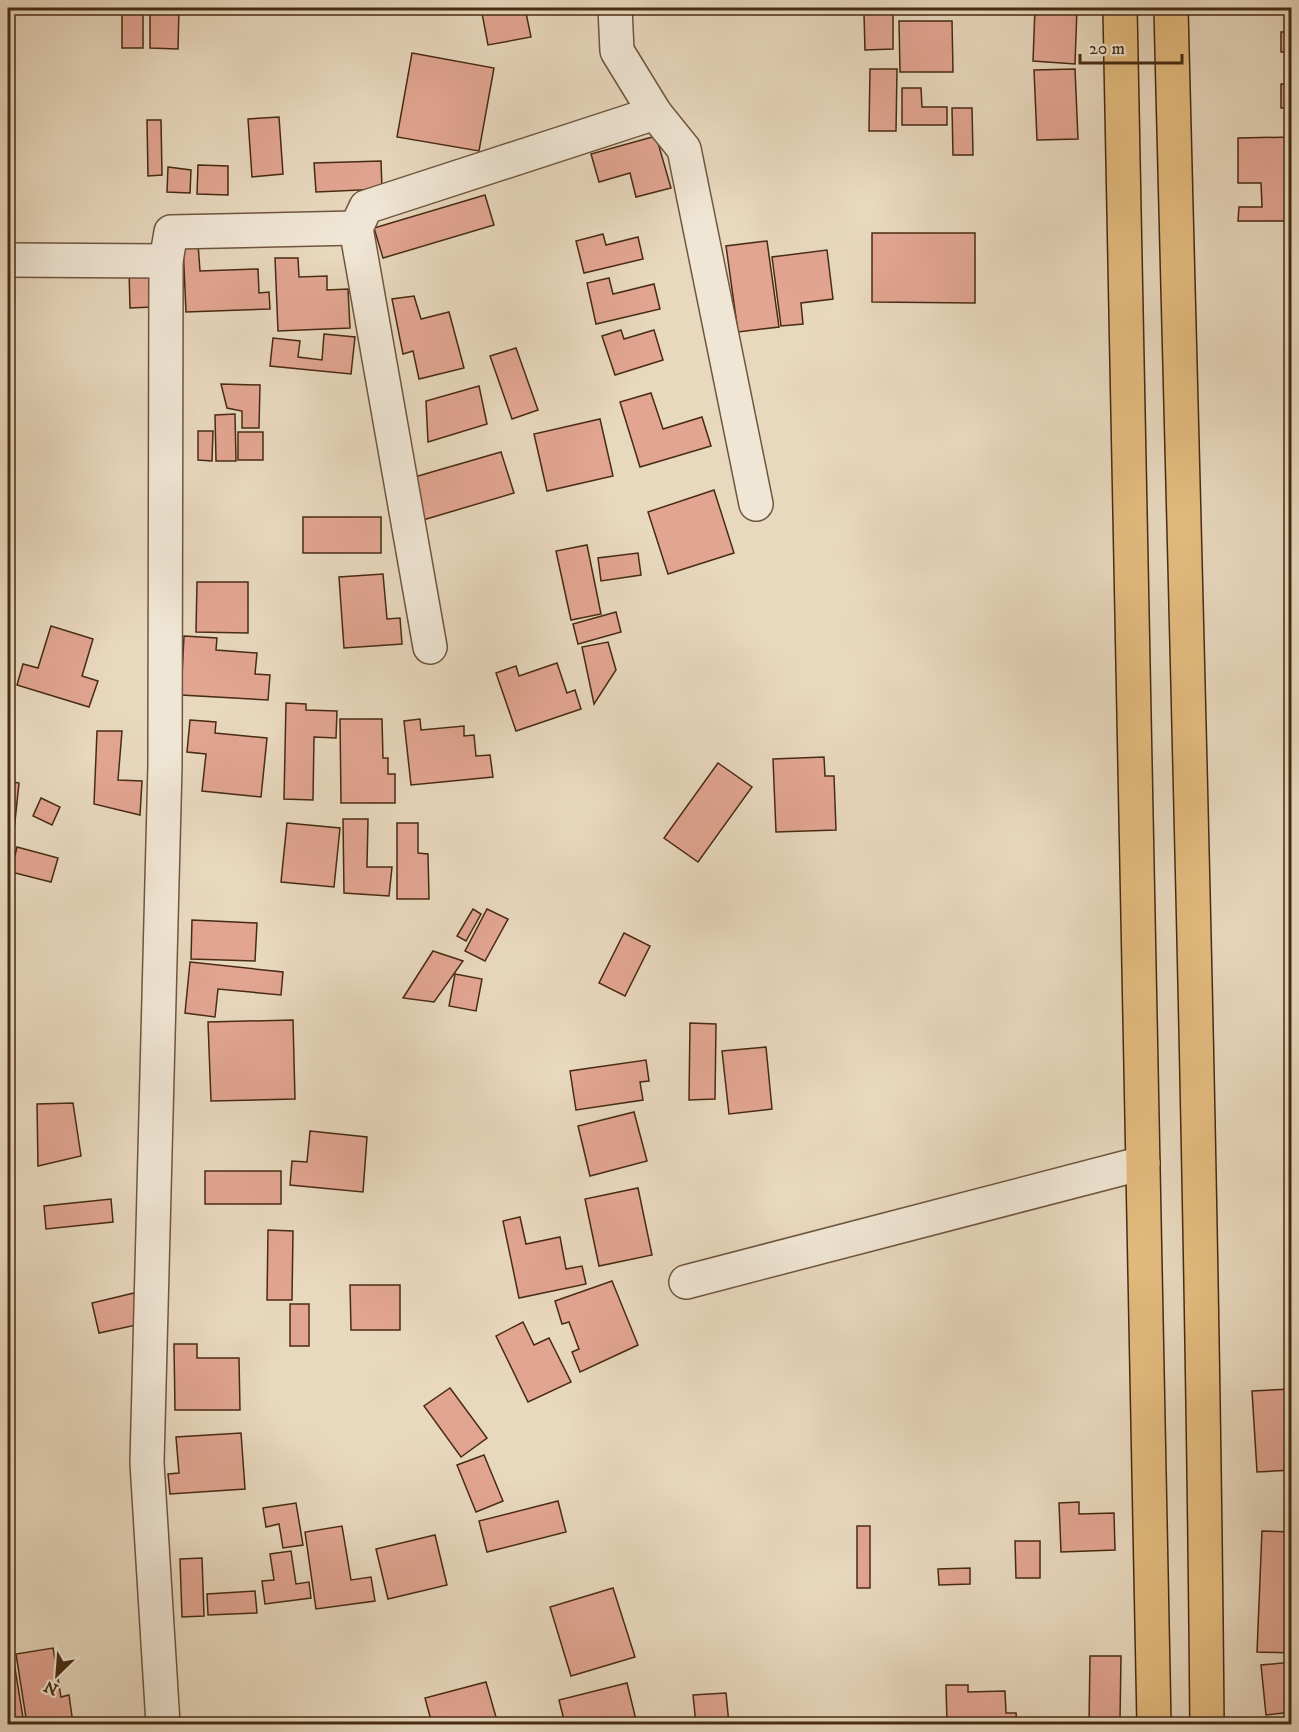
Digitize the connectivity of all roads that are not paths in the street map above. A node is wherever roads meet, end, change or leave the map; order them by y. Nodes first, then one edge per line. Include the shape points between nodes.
1 (615, 8) edge
2 (1120, 8) edge
3 (1171, 8) edge
4 (655, 113) junction
5 (356, 228) junction
6 (8, 260) edge
7 (166, 261) junction
8 (756, 504) dead end
9 (430, 647) dead end
10 (1143, 1163) junction
11 (686, 1282) dead end
12 (163, 1725) edge
13 (1154, 1725) edge
14 (1207, 1725) edge

1 - 4 street via 617,51
2 - 10 main road
3 - 14 main road via 1197,1060
4 - 5 street via 366,207
4 - 8 street via 684,149
5 - 7 street via 171,232
5 - 9 street
6 - 7 street
7 - 12 street via 165,765 147,1463
10 - 11 street
10 - 13 main road

